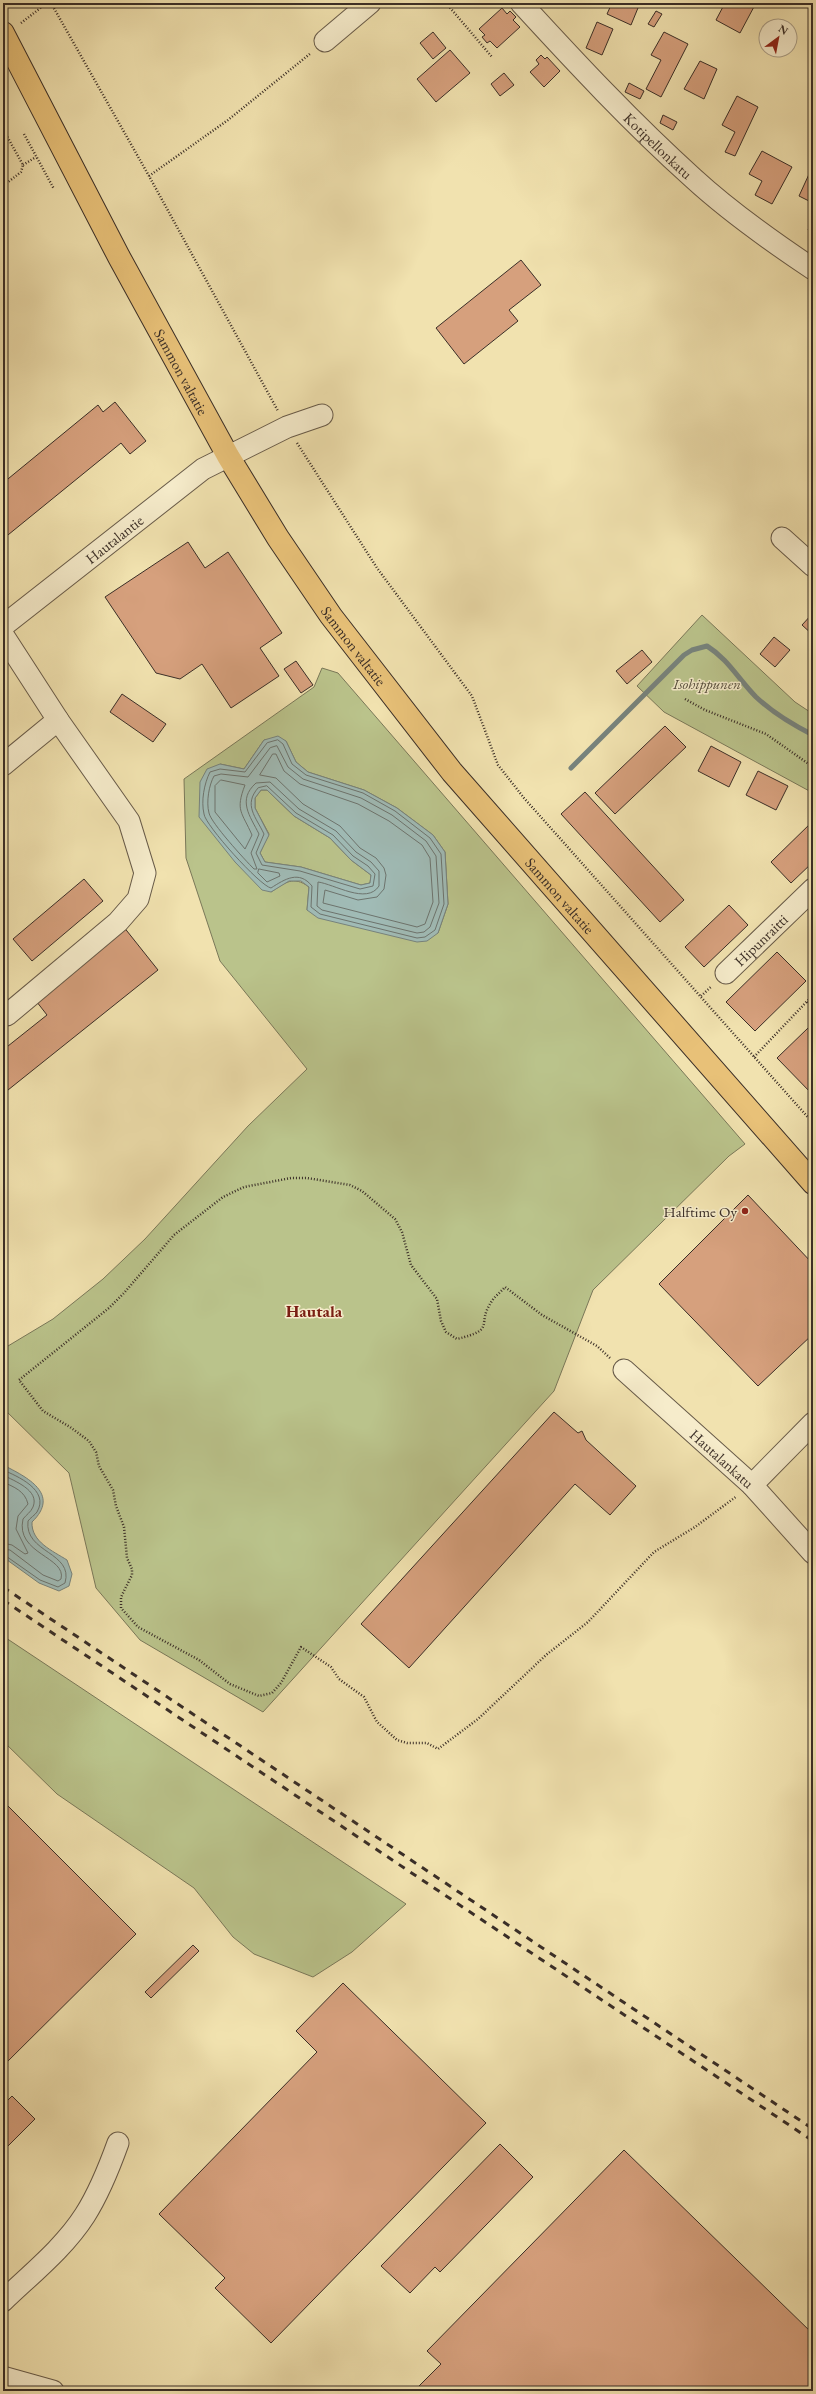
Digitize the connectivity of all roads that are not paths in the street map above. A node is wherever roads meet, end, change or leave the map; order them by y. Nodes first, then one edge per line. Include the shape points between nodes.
1 (370, 3) edge
2 (521, 3) edge
3 (12, 28) edge
4 (325, 40) road end
5 (813, 269) edge
6 (322, 415) dead end
7 (228, 456) junction
8 (782, 538) dead end
9 (813, 566) edge
10 (3, 626) edge
11 (3, 635) edge
12 (58, 720) junction
13 (3, 765) edge
14 (813, 889) edge
15 (726, 973) dead end
16 (7, 1015) dead end
17 (813, 1183) edge
18 (624, 1370) road end
19 (813, 1423) edge
20 (752, 1485) junction
21 (813, 1553) edge
22 (118, 2144) dead end
23 (3, 2301) edge
24 (3, 2377) edge
25 (53, 2391) edge

1 - 4 street
2 - 5 street, Kotipellonkatu via 630,120 693,179 755,229
3 - 7 main road, Sammon valtatie via 119,257
6 - 7 street, Hautalantie via 287,427
7 - 10 street, Hautalantie via 203,469
7 - 17 main road, Sammon valtatie via 278,538 331,616 452,772
8 - 9 street
11 - 12 street
12 - 13 street
12 - 16 street via 129,821 145,874 138,899 118,922
14 - 15 street, Hipunraitti
18 - 20 street, Hautalankatu
19 - 20 street
20 - 21 street, Hautalankatu
22 - 23 street via 104,2180 85,2216 66,2241
24 - 25 street

